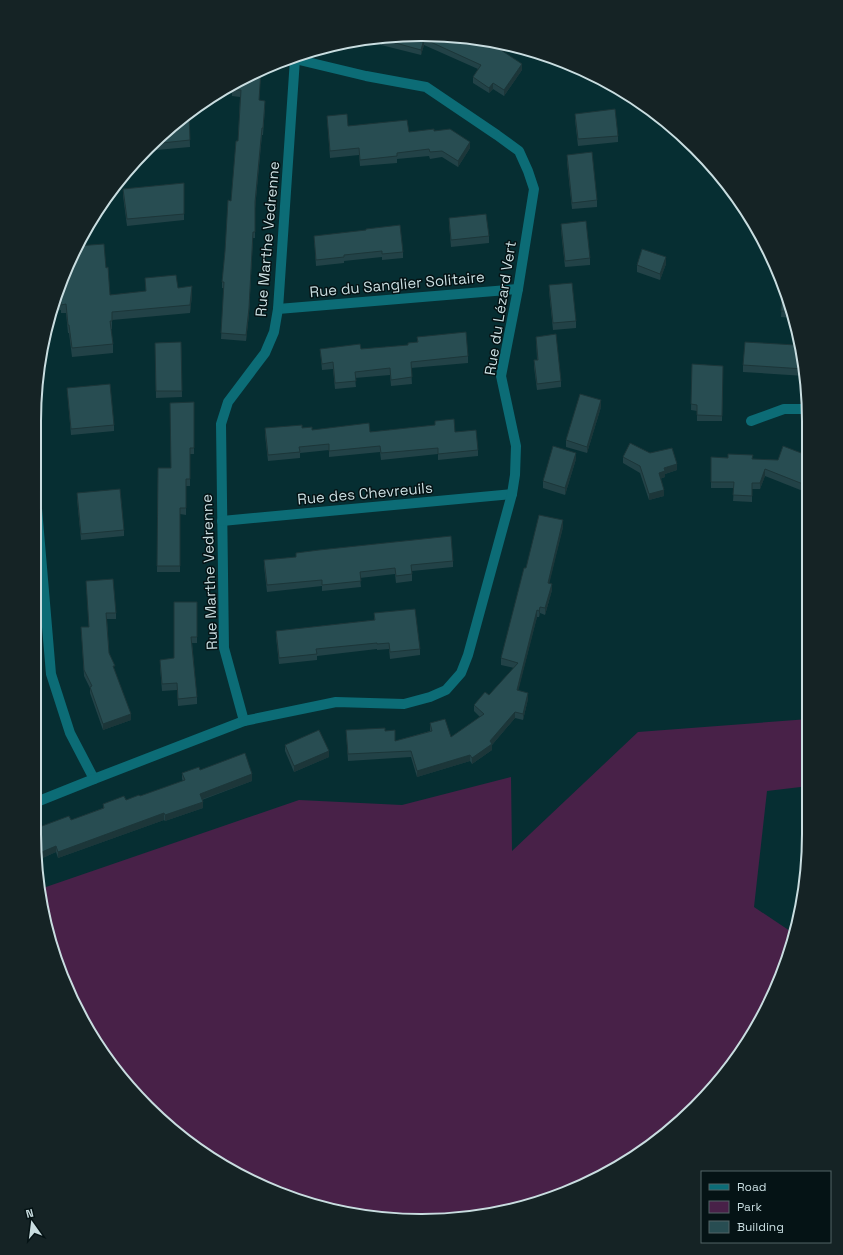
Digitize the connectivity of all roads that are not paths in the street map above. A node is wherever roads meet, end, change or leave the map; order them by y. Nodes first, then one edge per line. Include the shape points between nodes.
1 (303, 60) edge
2 (295, 63) edge
3 (518, 289) junction
4 (278, 309) junction
5 (802, 410) edge
6 (751, 421) dead end
7 (512, 494) junction
8 (222, 521) junction
9 (41, 556) edge
10 (244, 721) junction
11 (94, 779) junction
12 (41, 800) edge

1 - 3 street, Rue du Lézard Vert via 366,76 426,87 518,151 534,189
2 - 4 street, Rue Marthe Vedrenne
3 - 4 street, Rue du Sanglier Solitaire
3 - 7 street, Rue du Lézard Vert via 501,376 516,446
4 - 8 street, Rue Marthe Vedrenne via 274,332 265,353 228,402 221,424
5 - 6 street via 784,409
7 - 8 street, Rue des Chevreuils
7 - 10 street, Rue du Lézard Vert via 468,655 461,673 446,690 404,704 336,702
8 - 10 street, Rue Marthe Vedrenne via 224,648
9 - 11 street via 51,674 70,733
10 - 11 street
11 - 12 street

